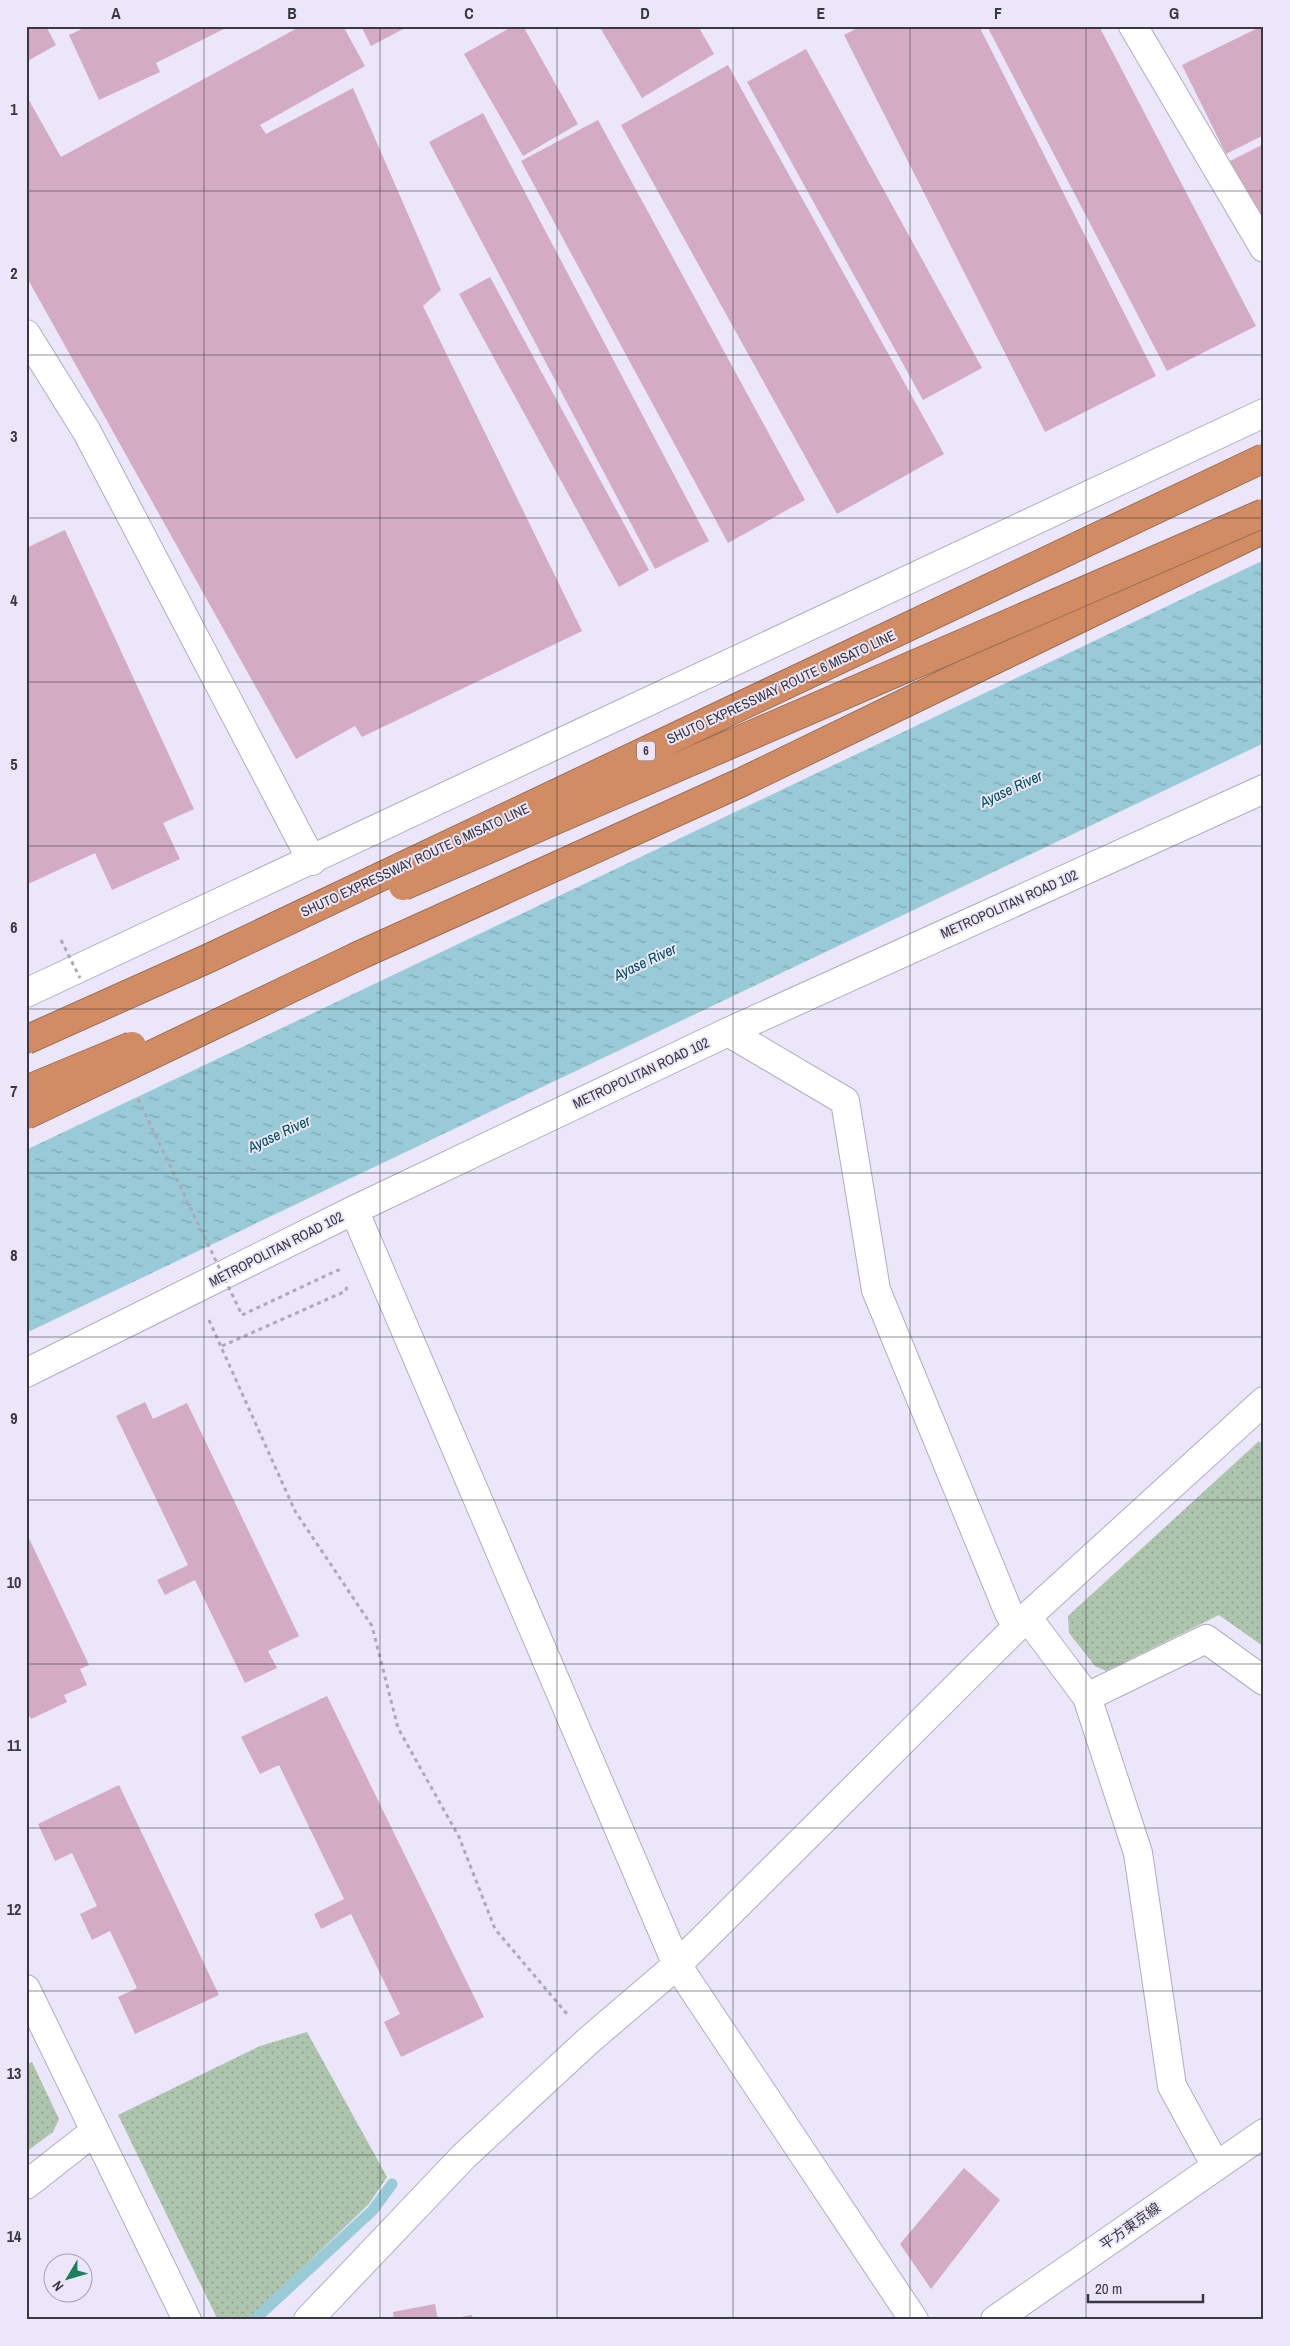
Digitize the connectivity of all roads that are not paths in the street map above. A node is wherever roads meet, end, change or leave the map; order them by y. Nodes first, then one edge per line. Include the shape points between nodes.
1 (1133, 26) edge
2 (1264, 248) edge
3 (26, 334) edge
4 (1264, 413) edge
5 (1264, 458) edge
6 (1264, 513) edge
7 (1264, 530) edge
8 (1264, 789) edge
9 (312, 860) junction
10 (358, 956) junction
11 (26, 994) edge
12 (728, 1032) junction
13 (26, 1040) edge
14 (26, 1049) edge
15 (26, 1090) edge
16 (26, 1116) edge
17 (354, 1210) junction
18 (26, 1373) edge
19 (1264, 1401) edge
20 (1022, 1622) junction
21 (1264, 1681) edge
22 (1087, 1698) junction
23 (677, 1965) junction
24 (26, 1989) edge
25 (95, 2131) junction
26 (1264, 2133) edge
27 (1216, 2166) junction
28 (26, 2185) edge
29 (187, 2320) edge
30 (308, 2320) edge
31 (914, 2320) edge
32 (996, 2320) edge

1 - 2 street
3 - 9 street via 87,432
4 - 9 street
5 - 13 highway, SHUTO EXPRESSWAY ROUTE 6 MISATO LINE / 6, bridge via 209,958
6 - 14 highway, SHUTO EXPRESSWAY ROUTE 6 MISATO LINE / 6, bridge
7 - 10 highway via 740,783
8 - 12 street, METROPOLITAN ROAD 102
9 - 11 street
10 - 15 highway, bridge
10 - 16 highway, bridge
12 - 17 street, METROPOLITAN ROAD 102
12 - 20 street via 845,1102 876,1290 1005,1604
17 - 18 street, METROPOLITAN ROAD 102
17 - 23 street
19 - 20 street
20 - 22 street
20 - 23 street
21 - 22 street via 1206,1639
22 - 27 street via 1138,1853 1172,2086
23 - 30 street via 588,2041 464,2156
23 - 31 street
24 - 25 street
25 - 28 street
25 - 29 street
26 - 27 street, 平方東京線
27 - 32 street, 平方東京線

